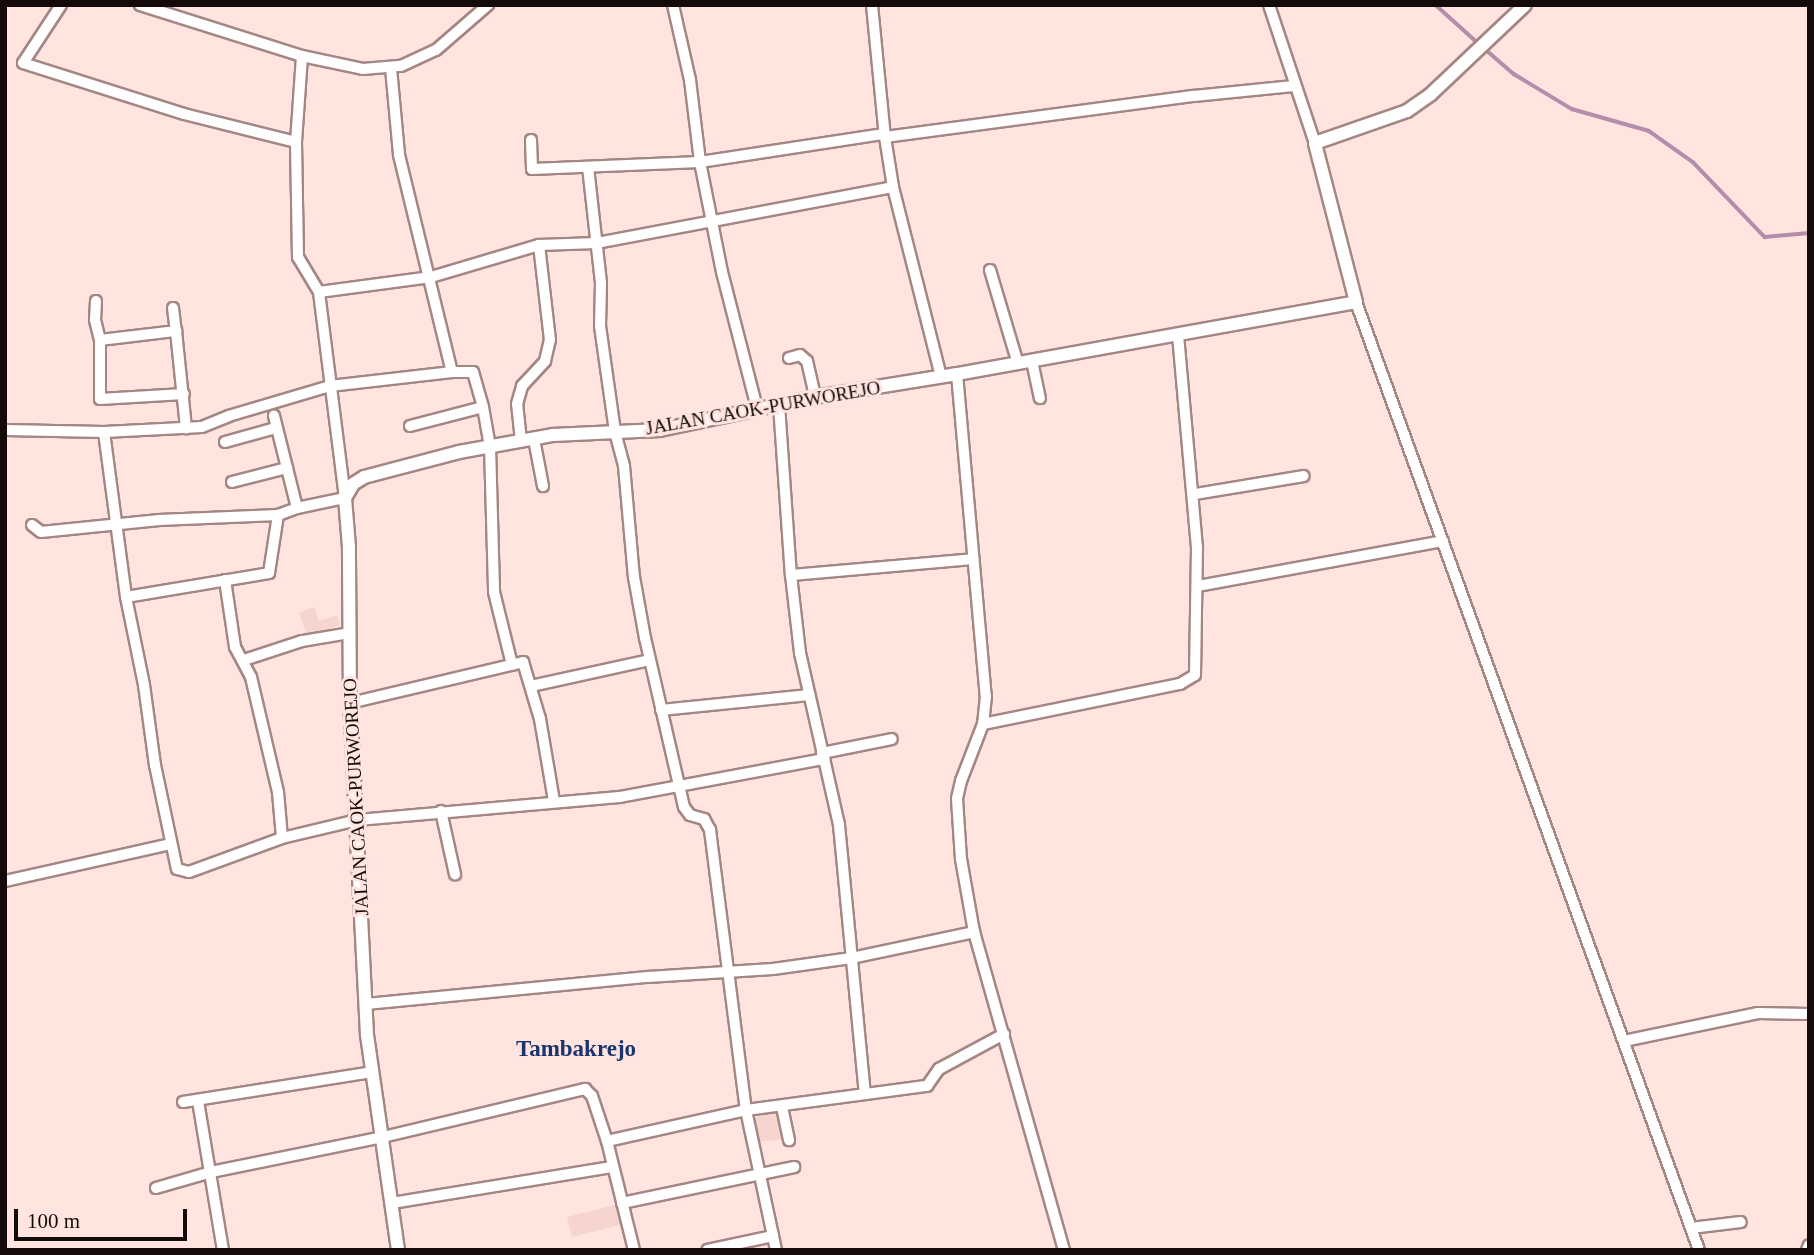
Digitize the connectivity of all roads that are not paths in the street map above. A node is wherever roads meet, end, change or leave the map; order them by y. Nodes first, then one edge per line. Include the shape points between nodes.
1 (61, 5) edge
2 (140, 5) edge
3 (488, 5) edge
4 (673, 5) edge
5 (872, 5) edge
6 (1269, 5) edge
7 (1525, 5) edge
8 (302, 56) junction
9 (391, 68) junction
10 (1294, 86) junction
11 (884, 135) junction
12 (531, 140) dead end
13 (296, 142) junction
14 (1315, 143) junction
15 (700, 162) junction
16 (588, 167) junction
17 (893, 187) junction
18 (712, 223) junction
19 (597, 243) junction
20 (539, 245) junction
21 (990, 270) dead end
22 (431, 277) junction
23 (319, 292) junction
24 (96, 301) dead end
25 (1356, 302) junction
26 (173, 308) dead end
27 (176, 331) junction
28 (1178, 335) junction
29 (100, 340) junction
30 (789, 358) dead end
31 (1032, 361) junction
32 (1018, 364) junction
33 (452, 372) junction
34 (957, 374) junction
35 (941, 377) junction
36 (330, 386) junction
37 (184, 394) junction
38 (815, 397) junction
39 (1040, 398) dead end
40 (779, 405) junction
41 (483, 407) junction
42 (757, 408) junction
43 (274, 416) dead end
44 (410, 426) dead end
45 (186, 428) junction
46 (276, 428) junction
47 (5, 430) edge
48 (104, 432) junction
49 (615, 432) junction
50 (528, 440) junction
51 (225, 442) dead end
52 (490, 446) junction
53 (287, 468) junction
54 (1304, 476) dead end
55 (232, 482) dead end
56 (543, 486) dead end
57 (1195, 494) junction
58 (345, 498) junction
59 (297, 508) junction
60 (278, 515) junction
61 (116, 524) junction
62 (32, 525) dead end
63 (1443, 541) junction
64 (973, 559) junction
65 (791, 575) junction
66 (225, 580) junction
67 (1198, 586) junction
68 (126, 597) junction
69 (350, 633) junction
70 (244, 660) junction
71 (649, 660) junction
72 (512, 665) junction
73 (531, 686) junction
74 (809, 695) junction
75 (350, 703) junction
76 (661, 710) junction
77 (983, 724) junction
78 (891, 739) dead end
79 (823, 756) junction
80 (679, 785) junction
81 (554, 801) junction
82 (441, 811) junction
83 (357, 820) junction
84 (282, 838) junction
85 (171, 844) junction
86 (455, 874) dead end
87 (5, 881) edge
88 (974, 932) junction
89 (851, 958) junction
90 (728, 972) junction
91 (366, 1004) junction
92 (1809, 1014) edge
93 (1004, 1034) junction
94 (1624, 1041) junction
95 (372, 1072) junction
96 (865, 1094) junction
97 (198, 1101) junction
98 (183, 1102) dead end
99 (782, 1107) junction
100 (746, 1110) junction
101 (383, 1137) junction
102 (789, 1140) dead end
103 (607, 1142) junction
104 (613, 1167) junction
105 (794, 1167) dead end
106 (211, 1172) junction
107 (758, 1172) junction
108 (156, 1188) dead end
109 (392, 1203) junction
110 (622, 1203) junction
111 (1741, 1222) dead end
112 (1691, 1228) junction
113 (773, 1237) junction
114 (223, 1250) edge
115 (397, 1250) edge
116 (634, 1250) edge
117 (707, 1250) edge
118 (776, 1250) edge
119 (1063, 1250) edge
120 (1699, 1250) edge

1 - 13 street via 23,63 184,114
2 - 8 street
3 - 9 street via 436,51
4 - 15 street via 690,80
5 - 11 street
6 - 10 street
7 - 14 street via 1407,111
8 - 9 street via 363,69
8 - 13 street
9 - 22 street via 399,155
10 - 11 street
10 - 14 street
11 - 15 street
11 - 17 street
12 - 16 street via 532,169
13 - 23 street via 298,257
14 - 25 street
15 - 16 street
15 - 18 street
16 - 19 street
17 - 18 street
17 - 35 street
18 - 19 street
18 - 42 street
19 - 20 street
19 - 49 street via 600,326
20 - 22 street
20 - 50 street via 550,340 545,361 522,386 517,404
21 - 32 street
22 - 23 street
22 - 33 street
23 - 36 street
24 - 29 street
25 - 28 street, JALAN CAOK-PURWOREJO
25 - 63 street
26 - 27 street
27 - 29 street
27 - 37 street
28 - 31 street, JALAN CAOK-PURWOREJO
28 - 57 street
29 - 37 street via 100,399
30 - 38 street via 805,356
31 - 32 street, JALAN CAOK-PURWOREJO
31 - 39 street
32 - 34 street, JALAN CAOK-PURWOREJO
33 - 36 street
33 - 41 street via 473,372
34 - 35 street, JALAN CAOK-PURWOREJO
34 - 64 street
35 - 38 street, JALAN CAOK-PURWOREJO
36 - 45 street via 202,427
36 - 58 street
37 - 45 street
38 - 40 street, JALAN CAOK-PURWOREJO
40 - 42 street, JALAN CAOK-PURWOREJO
40 - 65 street
41 - 44 street
41 - 52 street
42 - 49 street, JALAN CAOK-PURWOREJO via 660,430
43 - 46 street
45 - 48 street
46 - 51 street
46 - 53 street
47 - 48 street
48 - 61 street
49 - 50 street, JALAN CAOK-PURWOREJO
49 - 71 street via 624,466 633,568
50 - 52 street, JALAN CAOK-PURWOREJO
50 - 56 street
52 - 58 street, JALAN CAOK-PURWOREJO via 364,477
52 - 72 street via 492,576
53 - 55 street
53 - 59 street
54 - 57 street
57 - 67 street
58 - 59 street
58 - 69 street, JALAN CAOK-PURWOREJO
59 - 60 street
60 - 61 street
60 - 66 street via 269,573
61 - 62 street via 41,532
61 - 68 street
63 - 67 street
63 - 94 street
64 - 65 street
64 - 77 street via 984,661
65 - 74 street
66 - 68 street
66 - 70 street via 235,647
67 - 77 street via 1195,675 1188,681
68 - 85 street
69 - 70 street via 302,641
69 - 75 street, JALAN CAOK-PURWOREJO
70 - 84 street via 278,792
71 - 73 street
71 - 76 street
72 - 73 street via 523,662
72 - 75 street
73 - 81 street
74 - 76 street
74 - 79 street
75 - 83 street, JALAN CAOK-PURWOREJO
76 - 80 street
77 - 88 street via 957,799 961,859
78 - 79 street
79 - 80 street
79 - 89 street via 839,825
80 - 81 street via 606,798
80 - 90 street via 686,811 704,819 710,830
81 - 82 street
82 - 83 street
82 - 86 street
83 - 84 street
83 - 91 street, JALAN CAOK-PURWOREJO
84 - 85 street via 189,872 177,869
85 - 87 street
88 - 89 street
88 - 93 street
89 - 90 street
89 - 96 street
90 - 91 street
90 - 100 street
91 - 95 street, JALAN CAOK-PURWOREJO
92 - 94 street via 1758,1013
93 - 96 street via 936,1071 927,1086
93 - 119 street
94 - 112 street
95 - 97 street
95 - 101 street, JALAN CAOK-PURWOREJO
96 - 99 street
97 - 98 street
97 - 106 street
99 - 100 street
99 - 102 street
100 - 103 street
100 - 107 street
101 - 103 street via 584,1089 592,1096
101 - 106 street
101 - 109 street, JALAN CAOK-PURWOREJO
103 - 104 street
104 - 109 street
104 - 110 street
105 - 107 street
106 - 108 street
106 - 114 street
107 - 110 street
107 - 113 street
109 - 115 street, JALAN CAOK-PURWOREJO
110 - 116 street
111 - 112 street
112 - 120 street
113 - 117 street
113 - 118 street

